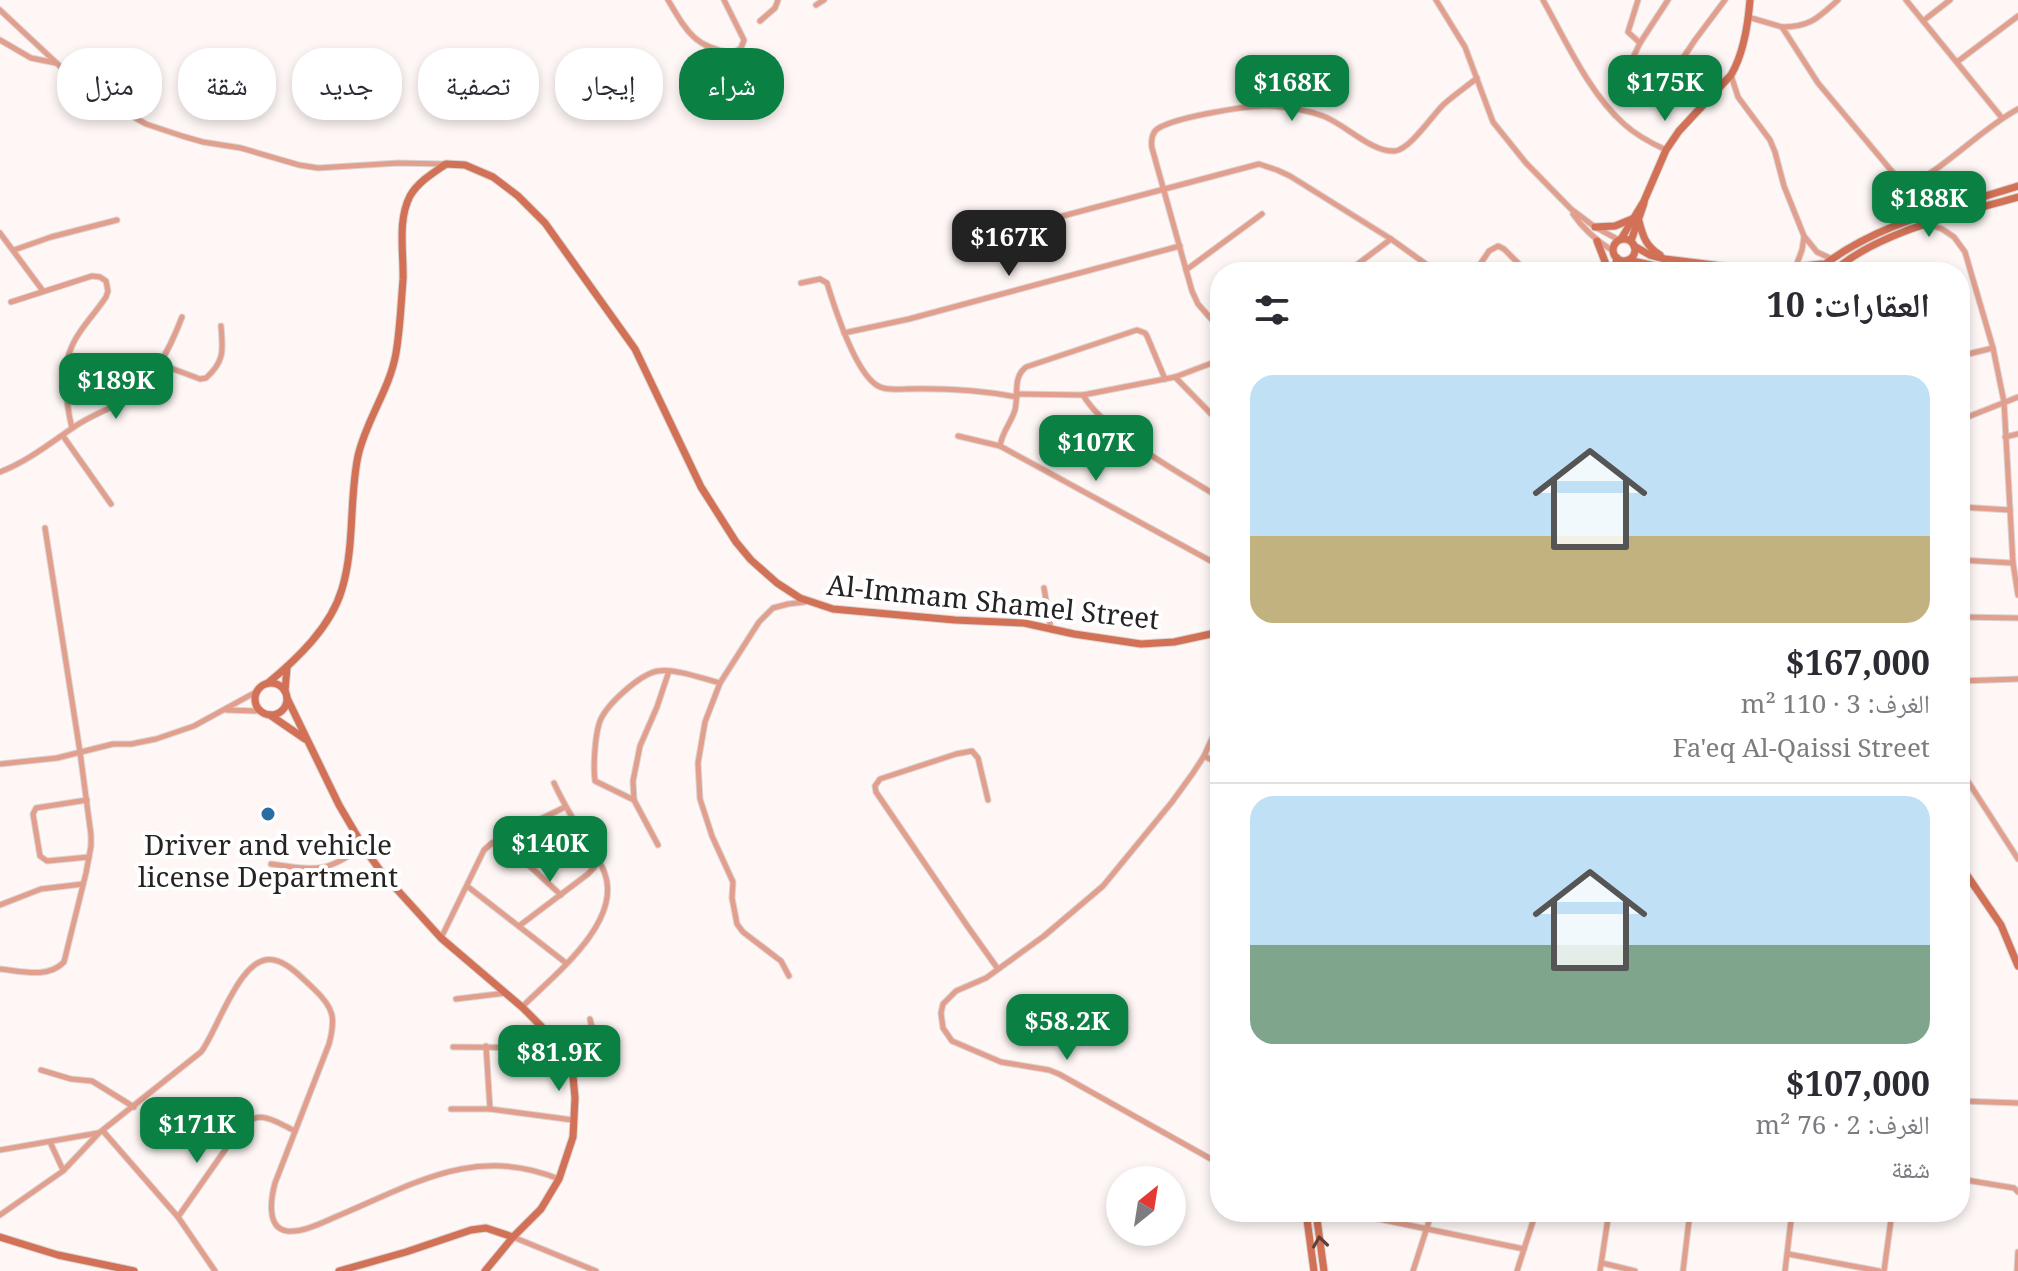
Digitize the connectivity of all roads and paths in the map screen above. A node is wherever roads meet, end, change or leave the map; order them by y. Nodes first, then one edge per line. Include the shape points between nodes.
1 (668, 0) edge
2 (724, 0) edge
3 (778, 0) edge
4 (824, 0) edge
5 (1436, 0) edge
6 (1543, 0) edge
7 (1638, 0) edge
8 (1668, 0) edge
9 (1725, 0) edge
10 (1750, 0) edge
11 (1838, 0) edge
12 (1906, 0) edge
13 (1950, 0) edge
14 (816, 5) dead end
15 (0, 10) edge
16 (2018, 16) edge
17 (1748, 17) junction
18 (760, 21) dead end
19 (1923, 21) junction
20 (1782, 27) junction
21 (0, 40) edge
22 (1640, 43) junction
23 (1957, 62) junction
24 (57, 64) joint
25 (1630, 64) dead end
26 (1731, 75) junction
27 (1477, 78) junction
28 (1667, 82) dead end
29 (2018, 109) edge
30 (2002, 118) junction
31 (138, 120) edge
32 (1666, 150) junction
33 (446, 164) junction
34 (2018, 186) edge
35 (1905, 187) junction
36 (1164, 191) junction
37 (2018, 197) edge
38 (1571, 209) junction
39 (1262, 214) dead end
40 (1636, 219) junction
41 (117, 220) dead end
42 (1926, 220) junction
43 (1595, 227) junction
44 (0, 233) edge
45 (1804, 236) junction
46 (1391, 239) junction
47 (972, 240) dead end
48 (1620, 240) junction
49 (1597, 241) junction
50 (1632, 244) junction
51 (1180, 246) junction
52 (14, 250) junction
53 (1621, 257) junction
54 (1832, 259) junction
55 (1360, 262) edge
56 (1423, 262) edge
57 (1482, 262) edge
58 (1517, 262) edge
59 (1607, 262) edge
60 (1618, 262) edge
61 (1622, 262) edge
62 (1655, 262) edge
63 (1660, 262) edge
64 (1661, 262) edge
65 (1797, 262) edge
66 (1827, 262) edge
67 (1847, 262) edge
68 (1968, 262) edge
69 (1970, 269) edge
70 (1186, 270) junction
71 (801, 283) dead end
72 (43, 291) junction
73 (11, 302) dead end
74 (182, 317) dead end
75 (1210, 318) edge
76 (221, 326) dead end
77 (844, 333) junction
78 (1993, 348) junction
79 (1970, 354) edge
80 (160, 364) junction
81 (1210, 364) edge
82 (1175, 377) junction
83 (1165, 379) junction
84 (1083, 395) junction
85 (1017, 396) junction
86 (2018, 397) edge
87 (2004, 402) junction
88 (1210, 413) edge
89 (1970, 416) edge
90 (72, 428) junction
91 (2018, 434) edge
92 (63, 436) junction
93 (958, 436) dead end
94 (2005, 437) junction
95 (1000, 446) junction
96 (0, 472) edge
97 (1210, 491) edge
98 (111, 504) dead end
99 (1970, 508) edge
100 (2010, 510) junction
101 (45, 528) dead end
102 (1210, 561) edge
103 (1970, 561) edge
104 (2013, 563) junction
105 (1044, 588) dead end
106 (2018, 594) edge
107 (807, 602) junction
108 (1970, 617) edge
109 (2018, 618) edge
110 (1051, 630) junction
111 (1210, 634) edge
112 (287, 667) junction
113 (669, 671) junction
114 (2018, 679) edge
115 (1970, 681) edge
116 (268, 683) junction
117 (720, 683) junction
118 (256, 692) junction
119 (286, 694) junction
120 (225, 710) junction
121 (260, 711) junction
122 (270, 715) junction
123 (307, 741) junction
124 (1210, 743) edge
125 (80, 752) junction
126 (1204, 756) junction
127 (1210, 759) edge
128 (0, 764) edge
129 (554, 783) dead end
130 (1970, 785) edge
131 (87, 800) junction
132 (634, 800) junction
133 (988, 800) dead end
134 (565, 807) junction
135 (500, 839) junction
136 (658, 845) dead end
137 (363, 846) junction
138 (89, 857) junction
139 (2018, 859) edge
140 (599, 862) junction
141 (271, 864) dead end
142 (1970, 880) edge
143 (84, 884) junction
144 (467, 886) junction
145 (561, 895) junction
146 (0, 905) edge
147 (519, 926) junction
148 (441, 938) junction
149 (566, 963) junction
150 (2018, 966) edge
151 (0, 969) edge
152 (998, 969) junction
153 (789, 976) dead end
154 (506, 993) junction
155 (456, 999) dead end
156 (522, 1007) junction
157 (590, 1019) dead end
158 (486, 1046) junction
159 (453, 1047) dead end
160 (558, 1048) junction
161 (567, 1061) junction
162 (41, 1070) dead end
163 (1970, 1101) edge
164 (2018, 1103) edge
165 (134, 1107) junction
166 (451, 1109) dead end
167 (490, 1109) junction
168 (574, 1120) junction
169 (295, 1131) junction
170 (101, 1132) junction
171 (50, 1142) junction
172 (0, 1150) edge
173 (1210, 1158) edge
174 (63, 1171) junction
175 (559, 1179) junction
176 (1970, 1181) edge
177 (2018, 1192) edge
178 (0, 1215) edge
179 (178, 1217) junction
180 (1307, 1222) edge
181 (1317, 1222) edge
182 (1396, 1222) edge
183 (1429, 1222) edge
184 (1533, 1222) edge
185 (1608, 1222) edge
186 (1689, 1222) edge
187 (1791, 1222) edge
188 (1890, 1222) edge
189 (1427, 1228) junction
190 (0, 1237) edge
191 (513, 1237) junction
192 (1524, 1249) junction
193 (2018, 1252) edge
194 (1788, 1254) junction
195 (1602, 1263) junction
196 (134, 1271) edge
197 (215, 1271) edge
198 (339, 1271) edge
199 (485, 1271) edge
200 (596, 1271) edge
201 (1314, 1271) edge
202 (1324, 1271) edge
203 (1413, 1271) edge
204 (1517, 1271) edge
205 (1600, 1271) edge
206 (1635, 1271) edge
207 (1683, 1271) edge
208 (1785, 1271) edge
209 (1882, 1271) edge
210 (2017, 1271) edge

1 - 2 street via 701,44 733,53 744,40
3 - 18 street
4 - 14 street
5 - 27 street
6 - 32 street via 1605,105 1631,130
7 - 22 street via 1628,32
8 - 22 street
9 - 28 street
10 - 17 street
11 - 20 street via 1807,25
12 - 19 street
13 - 19 street
15 - 24 street
16 - 23 street
17 - 20 street
17 - 26 street
19 - 23 street
20 - 35 street via 1818,83
21 - 24 street via 31,58
22 - 25 street
23 - 30 street
26 - 32 street
26 - 45 street via 1738,97 1770,140
27 - 36 street via 1396,151 1383,150 1325,117 1284,107 1251,106 1164,124 1151,140
27 - 38 street via 1493,122
29 - 30 street
30 - 35 street
31 - 33 street via 203,142 318,168
32 - 40 street
33 - 107 street via 465,165 493,177 545,223 635,349 701,487 736,542 777,583
33 - 112 street via 417,186 404,216 396,352 357,459 342,590 328,619
34 - 42 street
35 - 42 street
36 - 46 street via 1254,165 1267,166
36 - 47 street
36 - 51 street
37 - 42 street
38 - 43 street
38 - 49 street
39 - 70 street
40 - 43 street
40 - 48 street
40 - 50 street
40 - 64 street
41 - 52 street
42 - 54 street via 1881,232
42 - 67 street
42 - 68 street via 1954,237
43 - 48 street
44 - 52 street
45 - 54 street via 1817,252
45 - 65 street
46 - 55 street
46 - 56 street
48 - 50 street
48 - 53 street via 1614,245
49 - 53 street
49 - 59 street
50 - 53 street via 1634,254
50 - 63 street
51 - 70 street
51 - 77 street
52 - 72 street
53 - 60 street
53 - 61 street
53 - 62 street
54 - 66 street
57 - 58 street via 1498,246
69 - 78 street
70 - 75 street via 1198,304
71 - 77 street via 827,283
72 - 73 street
72 - 90 street via 92,276 103,278 107,286 106,297 69,353
74 - 80 street
76 - 80 street via 222,356 206,378
77 - 85 street via 870,379 883,388
78 - 79 street
78 - 87 street
80 - 90 street via 136,392
81 - 82 street
82 - 83 street
82 - 88 street
83 - 84 street
83 - 85 street via 1147,336 1133,331 1026,367 1016,383
84 - 85 street
84 - 97 street via 1113,428
85 - 95 street
86 - 87 street
87 - 89 street
87 - 94 street
90 - 92 street
91 - 94 street
92 - 96 street
92 - 98 street
93 - 95 street
94 - 100 street
95 - 102 street
99 - 100 street
100 - 104 street
101 - 125 street
103 - 104 street
104 - 106 street
105 - 110 street
107 - 110 street, Al-Immam Shamel Street
107 - 117 street via 773,608
108 - 109 street
110 - 111 street, Al-Immam Shamel Street via 1151,644
112 - 116 street
112 - 119 street
113 - 117 street
113 - 132 street via 640,746
113 - 132 street via 639,678 599,724 595,781
114 - 115 street
116 - 118 street
116 - 119 street
117 - 153 street via 705,722 698,763 700,799 733,882 737,924 781,961
118 - 120 street
118 - 121 street
119 - 122 street via 286,706
119 - 123 street
120 - 121 street
120 - 125 street via 156,739
121 - 122 street
122 - 123 street
123 - 137 street
124 - 126 street
125 - 128 street
125 - 131 street
126 - 127 street
126 - 152 street via 1107,882
129 - 134 street
130 - 139 street
131 - 138 street
131 - 138 street via 36,808 33,814 42,858
132 - 136 street
133 - 152 street via 972,751 880,779 875,786
134 - 135 street
134 - 140 street
135 - 144 street via 484,850
135 - 145 street
137 - 141 street via 324,868
137 - 148 street
138 - 143 street
140 - 145 street
140 - 149 street via 608,888 605,909 590,938
142 - 150 street via 2001,925
143 - 146 street via 41,889
143 - 151 street via 61,965 48,972
144 - 147 street
144 - 148 street
145 - 147 street
147 - 149 street
148 - 154 street
149 - 156 street
152 - 173 street via 946,1000 941,1020 952,1041 1001,1062 1059,1074
154 - 155 street
154 - 156 street
156 - 160 street
157 - 161 street via 594,1036
158 - 159 street
158 - 160 street
158 - 167 street
160 - 161 street
161 - 168 street via 575,1087
162 - 165 street via 92,1081
163 - 164 street
165 - 169 street via 201,1052 245,972 258,962 274,960 293,970 333,1015 329,1044
165 - 170 street
166 - 167 street
167 - 168 street
168 - 175 street
169 - 175 street via 273,1191 274,1221 286,1231 315,1225 458,1169 507,1166
169 - 179 street via 267,1118 250,1119
170 - 171 street
170 - 174 street
170 - 179 street
171 - 172 street
171 - 174 street
174 - 178 street
175 - 191 street via 541,1209
176 - 177 street
179 - 197 street
180 - 201 street
202 -> 181 street
182 - 189 street
183 - 189 street
184 - 192 street
185 - 195 street
186 - 207 street
187 - 194 street
188 - 209 street
189 - 192 street
189 - 203 street
190 - 196 street
191 - 198 street via 476,1229
191 - 199 street
191 - 200 street
192 - 204 street
193 - 210 street
194 - 208 street
194 - 209 street
195 - 205 street
195 - 206 street

